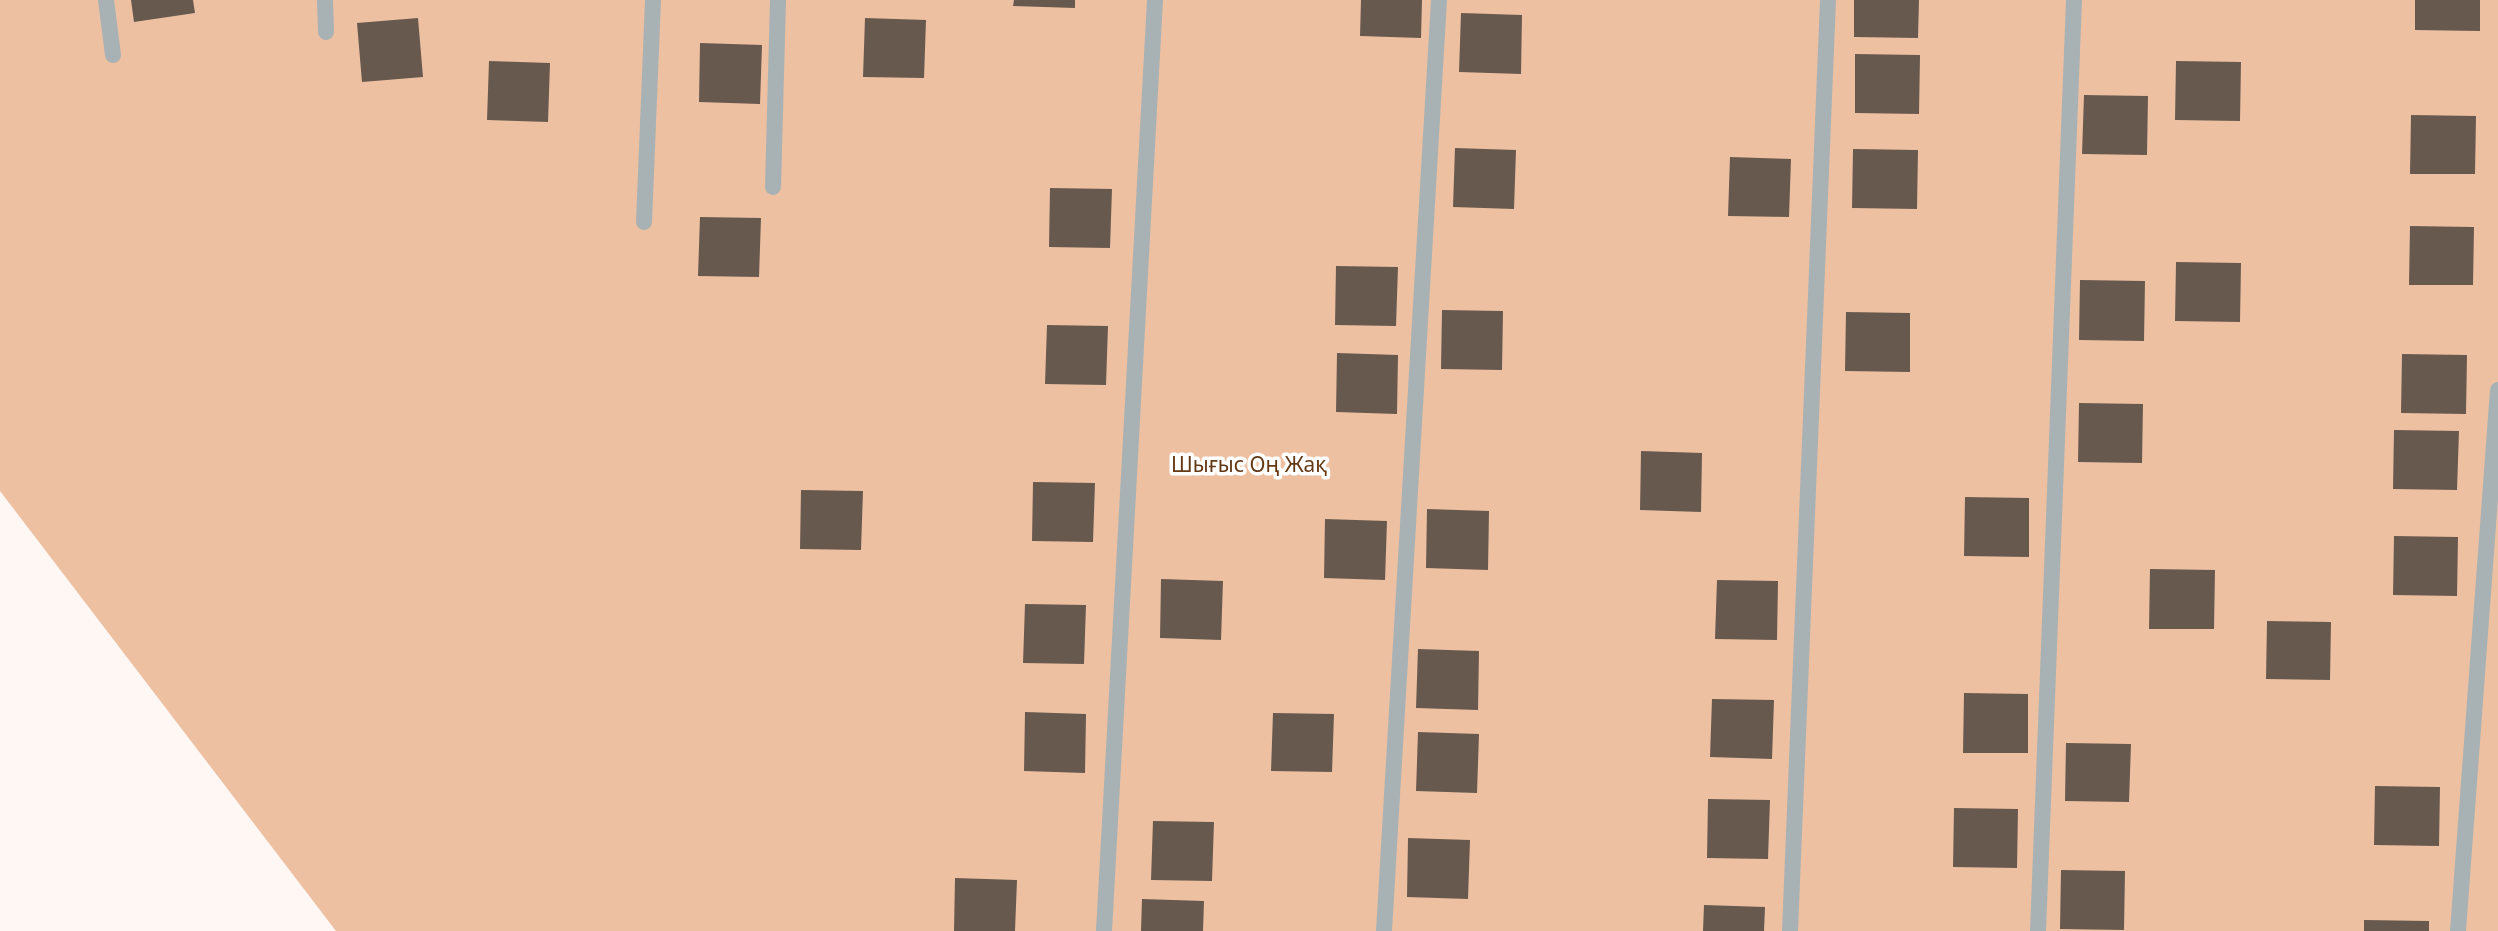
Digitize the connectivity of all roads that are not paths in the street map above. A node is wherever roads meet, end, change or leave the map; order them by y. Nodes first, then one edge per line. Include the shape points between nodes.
1 (106, 0) edge
2 (325, 0) edge
3 (653, 0) edge
4 (778, 0) edge
5 (1155, 0) edge
6 (1439, 0) edge
7 (1828, 0) edge
8 (2074, 0) edge
9 (326, 32) dead end
10 (113, 55) dead end
11 (773, 187) dead end
12 (644, 222) dead end
13 (2498, 390) edge
14 (1104, 931) edge
15 (1384, 931) edge
16 (1790, 931) edge
17 (2038, 931) edge
18 (2458, 931) edge

1 - 10 lane
2 - 9 lane
3 - 12 lane
4 - 11 lane
5 - 14 lane
6 - 15 lane
7 - 16 lane
8 - 17 lane
13 - 18 lane

